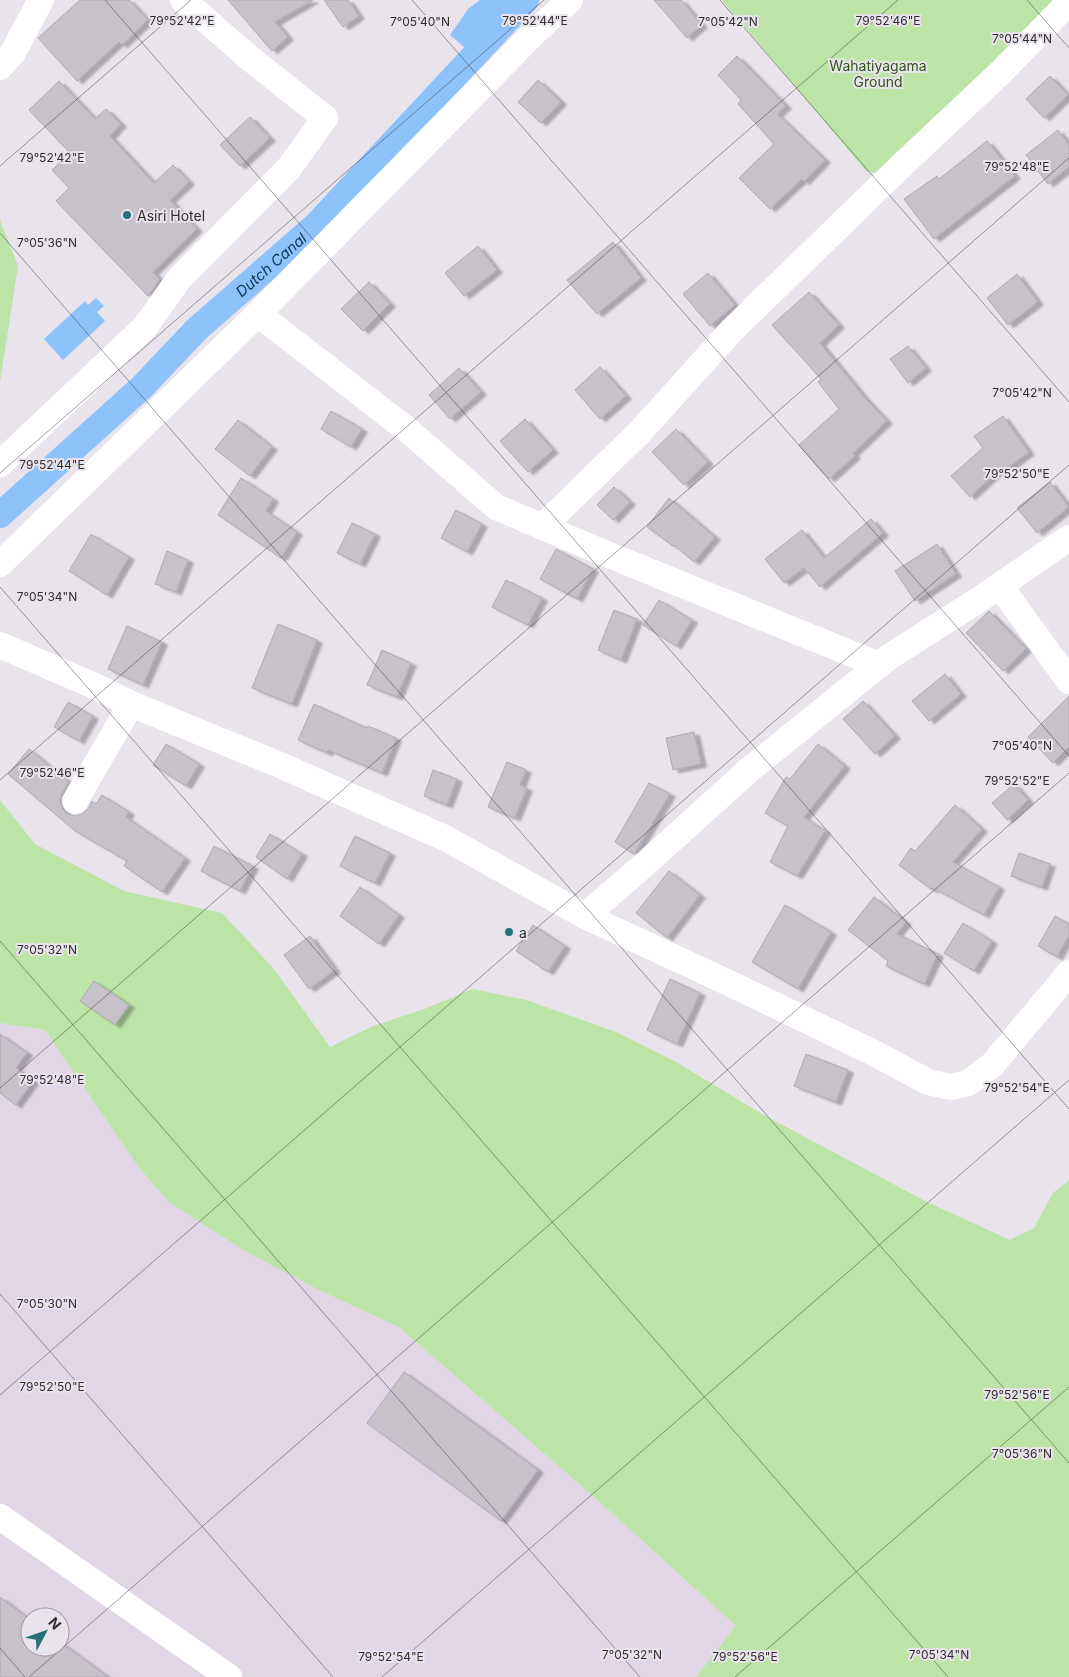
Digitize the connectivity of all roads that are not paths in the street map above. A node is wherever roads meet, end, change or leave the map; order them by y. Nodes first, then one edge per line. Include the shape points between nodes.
1 (41, 0) edge
2 (183, 0) edge
3 (570, 0) edge
4 (1069, 2) edge
5 (0, 67) edge
6 (258, 314) junction
7 (0, 464) edge
8 (542, 527) junction
9 (1069, 538) edge
10 (0, 564) edge
11 (1000, 586) junction
12 (0, 645) edge
13 (879, 666) junction
14 (1069, 681) edge
15 (131, 704) junction
16 (75, 801) dead end
17 (585, 916) junction
18 (1069, 973) edge
19 (0, 1516) edge
20 (229, 1677) edge

1 - 5 street via 12,54
2 - 7 street via 325,118 289,168 179,279 145,327
3 - 6 street
4 - 8 street via 1000,74 900,166 732,330 638,434
6 - 8 street via 410,432 496,507
6 - 10 street
8 - 13 street
9 - 11 street
11 - 13 street
11 - 14 street
12 - 15 street
13 - 17 street via 749,770
15 - 16 street
15 - 17 street via 445,838
17 - 18 street via 928,1082 951,1087 968,1083 992,1065
19 - 20 street

